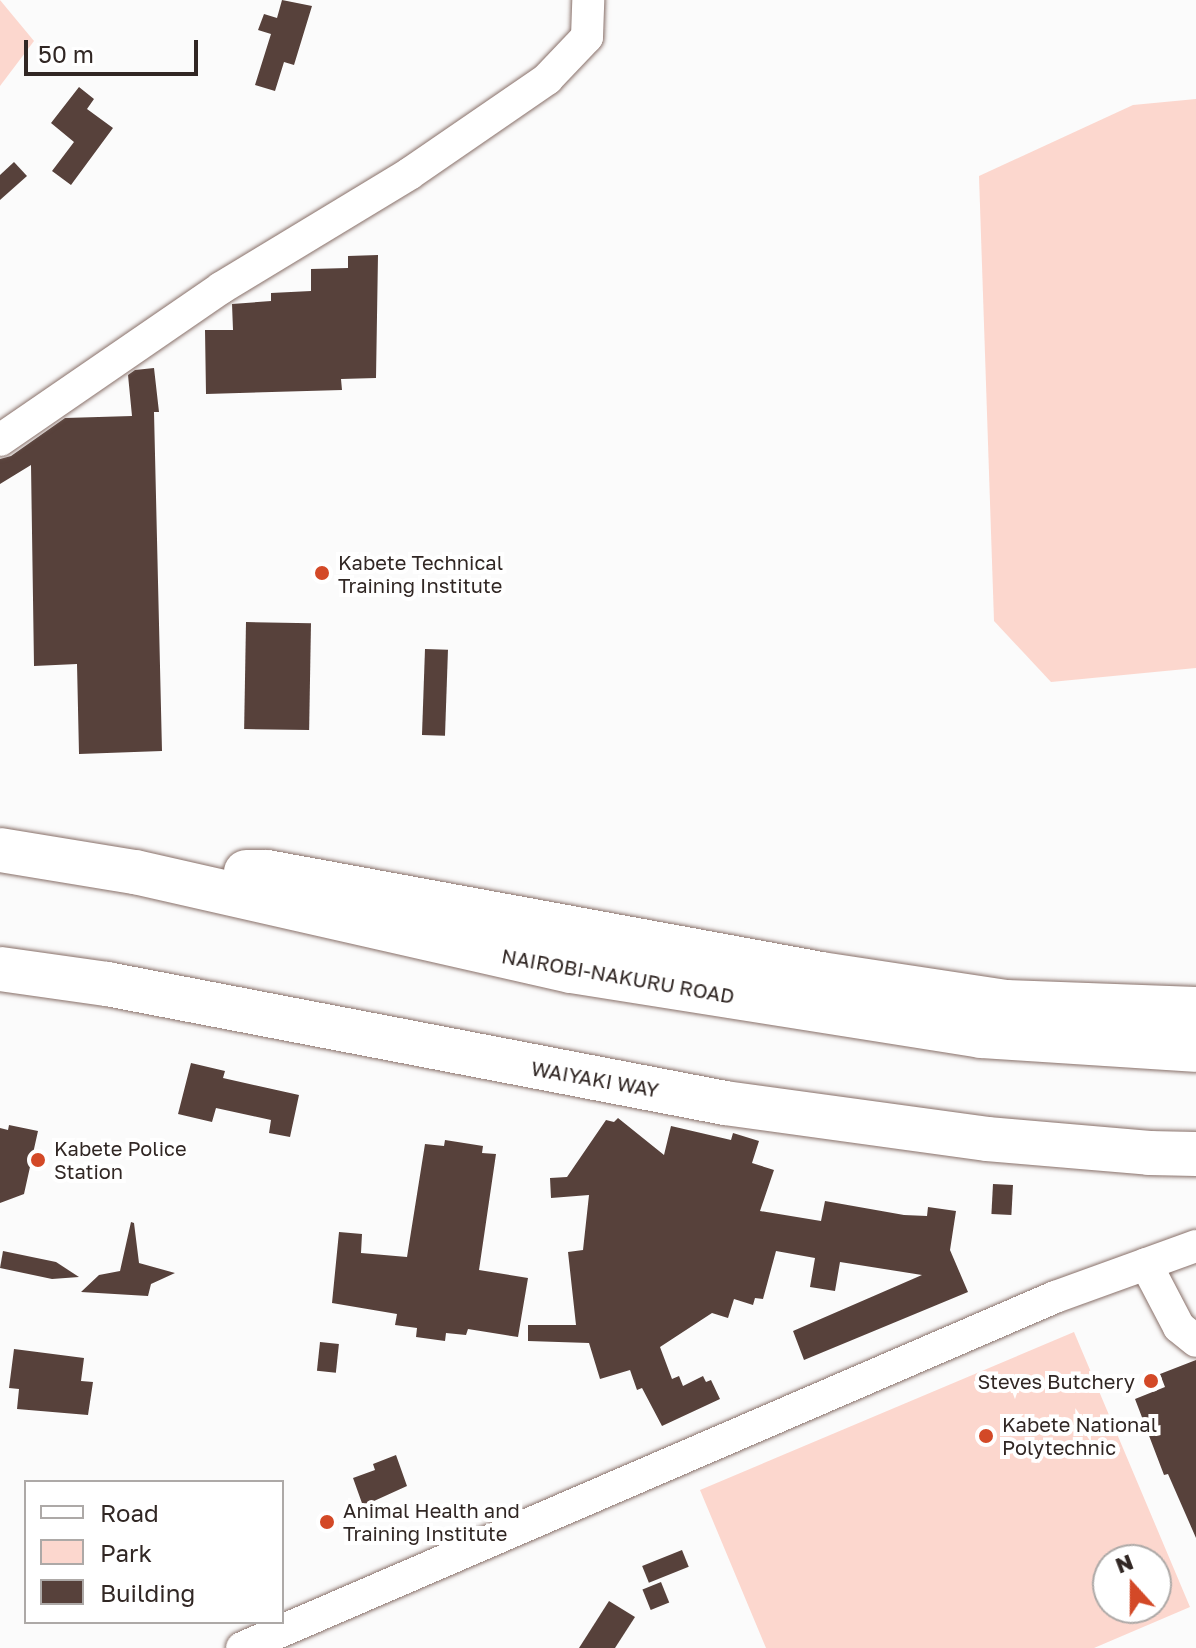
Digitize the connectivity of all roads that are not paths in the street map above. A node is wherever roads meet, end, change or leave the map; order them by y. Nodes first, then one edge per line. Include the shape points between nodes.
1 (588, 0) edge
2 (0, 440) edge
3 (0, 850) edge
4 (135, 872) junction
5 (0, 969) edge
6 (1196, 1009) edge
7 (1196, 1050) edge
8 (1196, 1154) edge
9 (1196, 1246) edge
10 (1146, 1264) junction
11 (1196, 1341) edge
12 (242, 1648) edge

1 - 2 street via 587,37 547,79 409,174 221,288
3 - 4 highway, NAIROBI-NAKURU ROAD
4 - 6 highway via 267,872 821,974 1006,1002
4 - 7 highway, NAIROBI-NAKURU ROAD via 571,971 981,1036
5 - 8 highway, WAIYAKI WAY via 107,984 725,1103 987,1139
9 - 10 street
10 - 11 street via 1179,1327
10 - 12 street via 1041,1303

